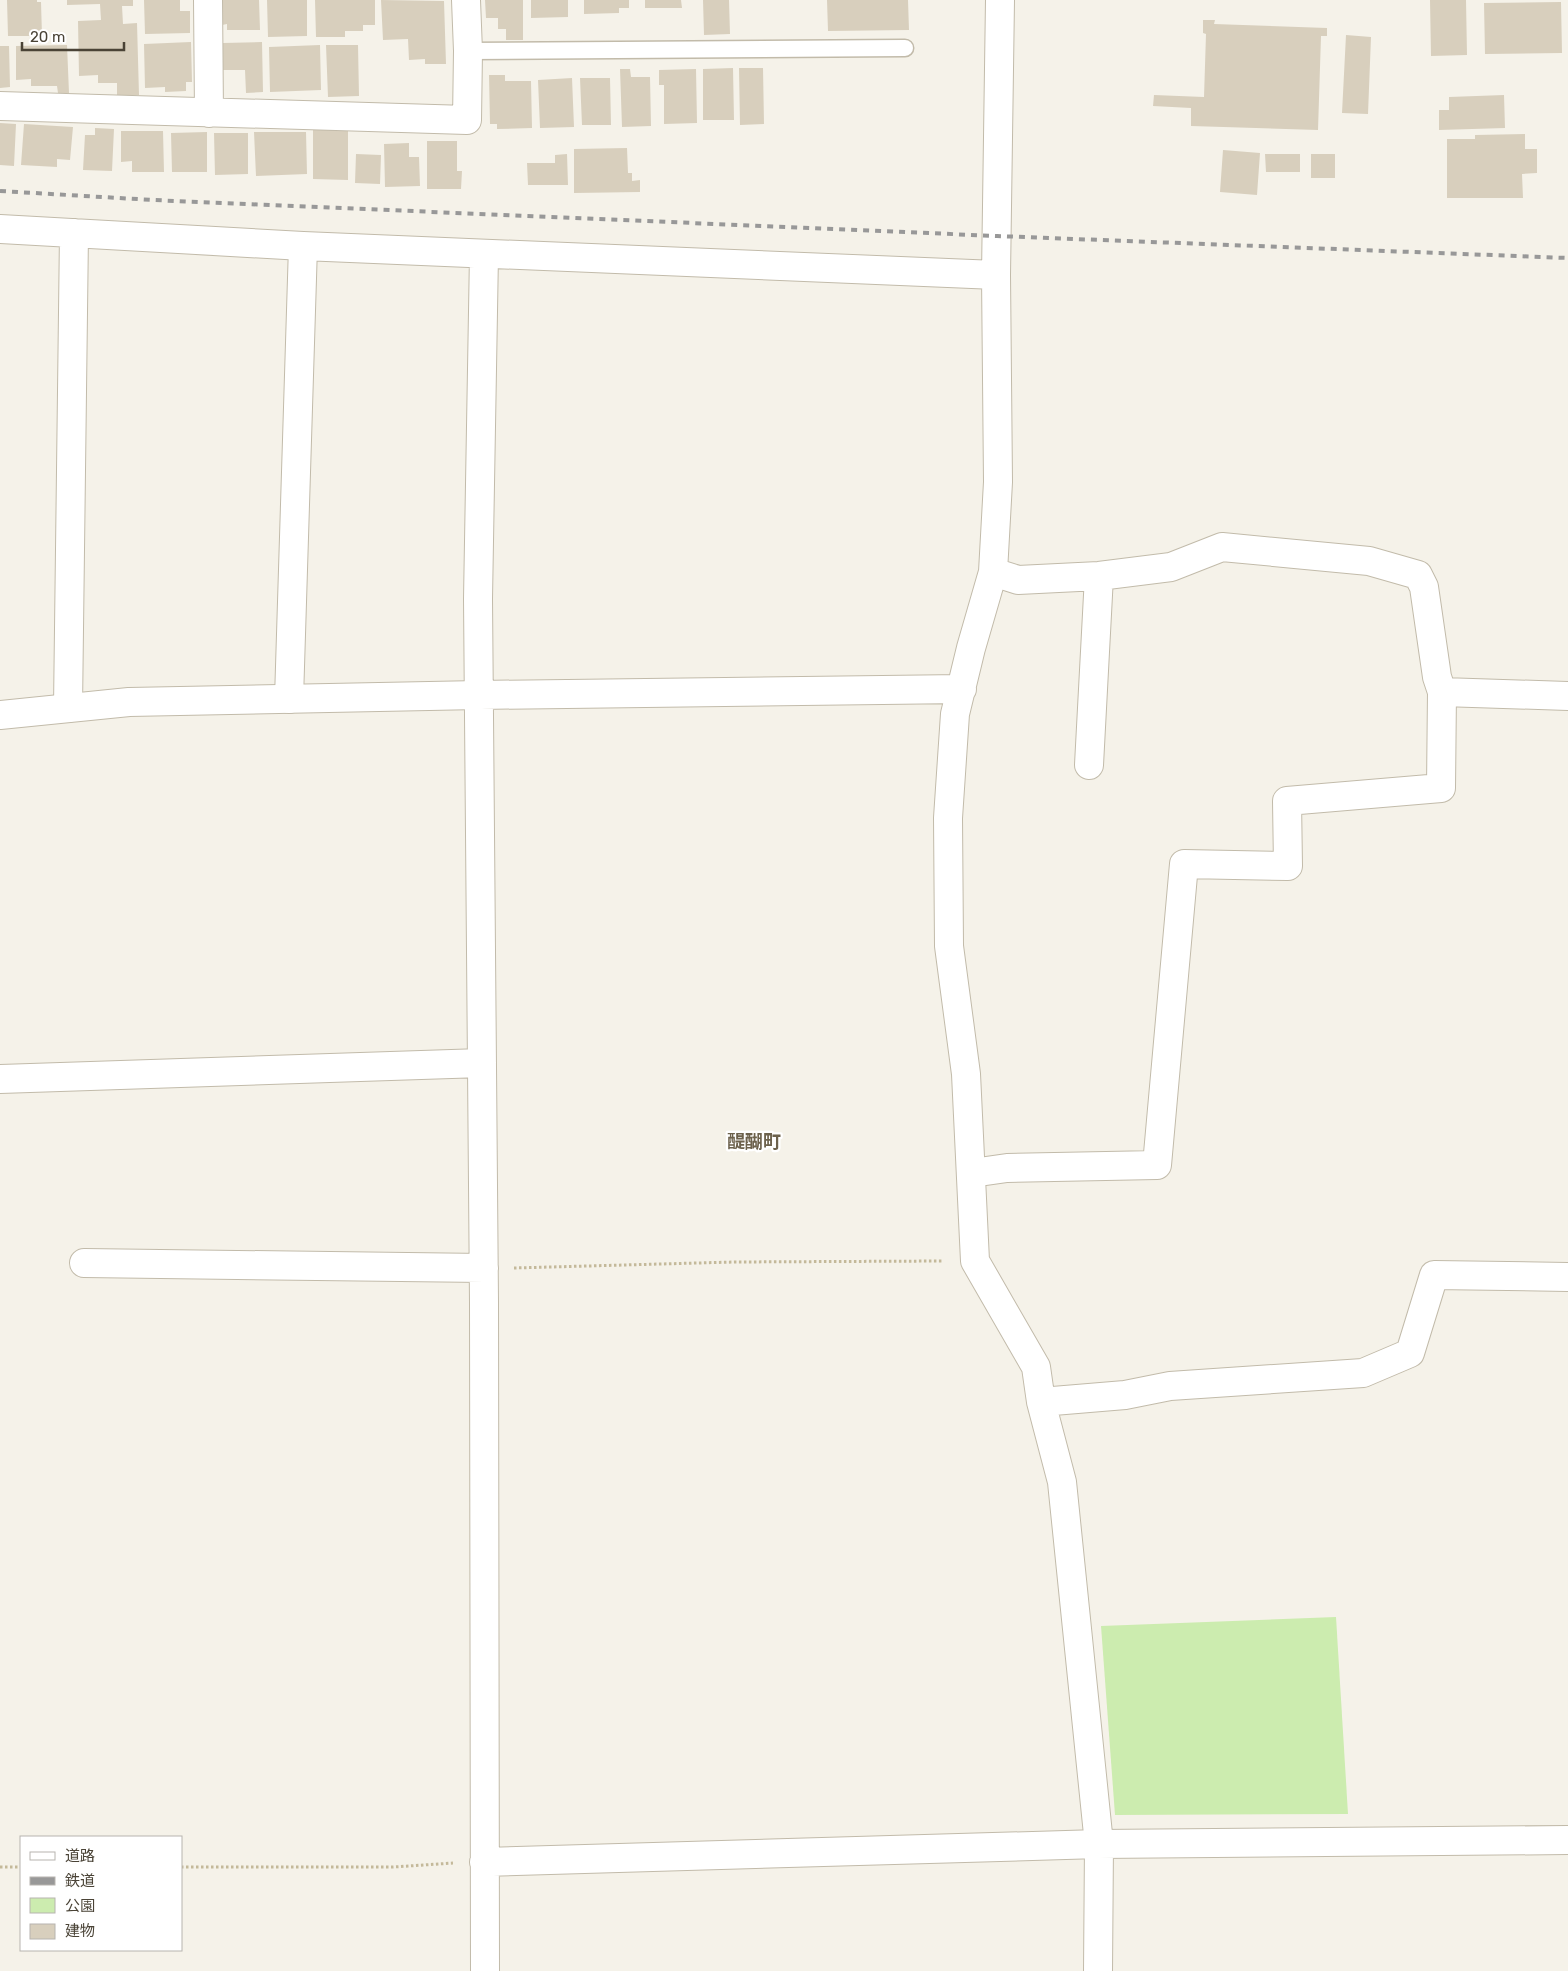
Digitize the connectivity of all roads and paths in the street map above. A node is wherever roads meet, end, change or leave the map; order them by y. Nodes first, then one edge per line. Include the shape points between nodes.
1 (208, 0) edge
2 (466, 0) edge
3 (1000, 0) edge
4 (905, 48) dead end
5 (468, 51) junction
6 (0, 106) edge
7 (209, 113) junction
8 (0, 229) edge
9 (74, 233) junction
10 (303, 246) junction
11 (484, 254) junction
12 (996, 275) junction
13 (993, 572) junction
14 (1099, 576) junction
15 (962, 689) junction
16 (1442, 692) junction
17 (479, 695) junction
18 (1568, 696) edge
19 (288, 699) junction
20 (68, 708) junction
21 (0, 715) edge
22 (1089, 765) dead end
23 (482, 1063) junction
24 (0, 1079) edge
25 (972, 1173) junction
26 (975, 1261) junction
27 (84, 1264) dead end
28 (484, 1268) junction
29 (1568, 1277) edge
30 (1041, 1402) junction
31 (1568, 1840) edge
32 (1099, 1844) junction
33 (484, 1862) junction
34 (0, 1867) edge
35 (20, 1867) edge
36 (182, 1867) edge
37 (485, 1971) edge
38 (1098, 1971) edge

1 - 7 street
2 - 5 street
3 - 12 street
4 - 5 lane
5 - 7 street via 467,120
6 - 7 street
8 - 9 street
9 - 10 street
9 - 20 street
10 - 11 street
10 - 19 street
11 - 12 street
11 - 17 street
12 - 13 street via 998,482
13 - 14 street via 1018,580
13 - 15 street
14 - 16 street via 1171,567 1222,547 1369,561 1418,575 1424,587
14 - 22 street
15 - 17 street
15 - 25 street via 955,714 948,818 949,946 966,1074
16 - 18 street
16 - 25 street via 1441,788 1287,800 1288,866 1184,864 1157,1165 1007,1168
17 - 19 street
17 - 23 street
19 - 20 street via 129,702
20 - 21 street
23 - 24 street
23 - 28 street
25 - 26 street
26 - 28 path
26 - 30 street via 1036,1367
27 - 28 street
28 - 33 street
29 - 30 street via 1434,1275 1410,1353 1362,1374 1170,1386 1125,1395
30 - 32 street via 1062,1482
31 - 32 street
32 - 33 street
32 - 38 street
33 - 36 path via 393,1867
33 - 37 street
34 - 35 path

